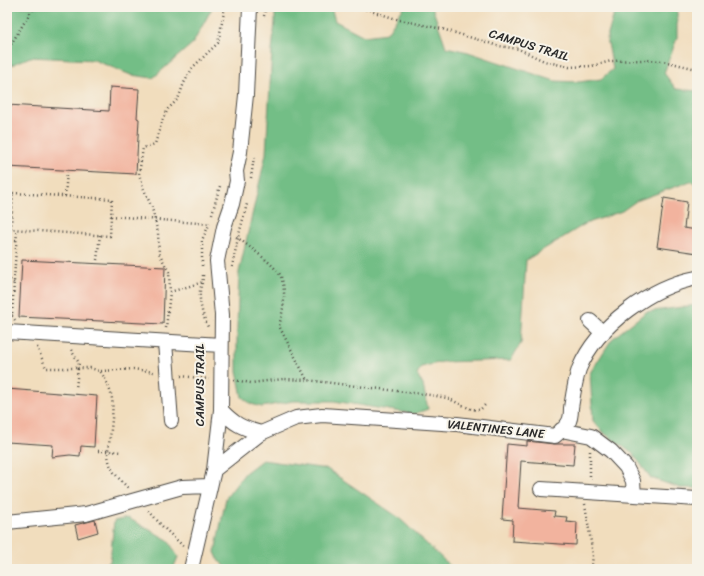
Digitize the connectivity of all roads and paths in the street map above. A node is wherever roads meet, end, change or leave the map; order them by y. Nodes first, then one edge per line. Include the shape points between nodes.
1 (35, 7) edge
2 (224, 7) edge
3 (250, 7) edge
4 (358, 7) edge
5 (7, 51) edge
6 (697, 69) edge
7 (67, 172) dead end
8 (222, 180) dead end
9 (65, 196) junction
10 (111, 216) junction
11 (155, 220) junction
12 (210, 224) junction
13 (223, 231) junction
14 (100, 235) junction
15 (238, 238) junction
16 (7, 239) edge
17 (17, 240) dead end
18 (97, 260) dead end
19 (202, 267) dead end
20 (232, 270) dead end
21 (203, 274) dead end
22 (7, 278) edge
23 (697, 278) edge
24 (204, 282) junction
25 (14, 283) dead end
26 (170, 292) junction
27 (7, 308) edge
28 (12, 316) dead end
29 (590, 321) dead end
30 (7, 332) edge
31 (603, 333) junction
32 (165, 342) junction
33 (36, 343) dead end
34 (216, 345) junction
35 (134, 369) dead end
36 (100, 371) dead end
37 (211, 374) dead end
38 (307, 380) junction
39 (211, 384) dead end
40 (231, 385) dead end
41 (76, 389) dead end
42 (485, 405) dead end
43 (221, 410) junction
44 (171, 421) dead end
45 (561, 430) junction
46 (261, 433) junction
47 (214, 470) junction
48 (210, 486) junction
49 (541, 489) dead end
50 (634, 495) junction
51 (697, 499) edge
52 (7, 522) edge
53 (194, 568) edge

1 - 5 path
2 - 11 path via 218,43 193,67 178,99 162,120 155,144 143,148 139,174
3 - 13 street via 246,95 236,171 237,181
4 - 6 path, CAMPUS TRAIL via 499,46 519,49 544,61 569,67 592,66 611,61 643,60
7 - 9 path
8 - 12 path
9 - 10 path via 112,199
9 - 14 path via 13,193 11,229
10 - 11 path
10 - 14 path via 110,236
11 - 12 path
11 - 26 path via 159,253 169,272
12 - 13 path
12 - 19 path via 202,240
13 - 15 path
13 - 34 street via 217,261 222,315
14 - 18 path
15 - 20 path
15 - 38 path via 268,261 281,277 284,297 279,326
16 - 17 path
21 - 24 path, CAMPUS TRAIL
22 - 25 path
23 - 31 street, VALENTINES LANE via 684,280 663,289 633,307
24 - 26 path
24 - 34 path, CAMPUS TRAIL via 200,291 202,314
26 - 32 path
27 - 28 path
29 - 31 street
30 - 32 street
31 - 45 street, VALENTINES LANE via 579,370 569,422
32 - 34 street
32 - 44 street
33 - 41 path via 46,368 78,368
34 - 43 street
35 - 36 path
37 - 39 path, CAMPUS TRAIL
38 - 40 path via 283,379 251,383 231,379
38 - 42 path via 447,398 470,409 480,410
43 - 46 street via 231,421
43 - 47 street
45 - 46 street, VALENTINES LANE via 555,436 457,424 322,415 296,418
45 - 50 street via 591,436 611,450 626,467 633,481
46 - 47 street, VALENTINES LANE
47 - 48 street
48 - 52 street via 182,487 86,514
48 - 53 street
49 - 50 street
50 - 51 street

